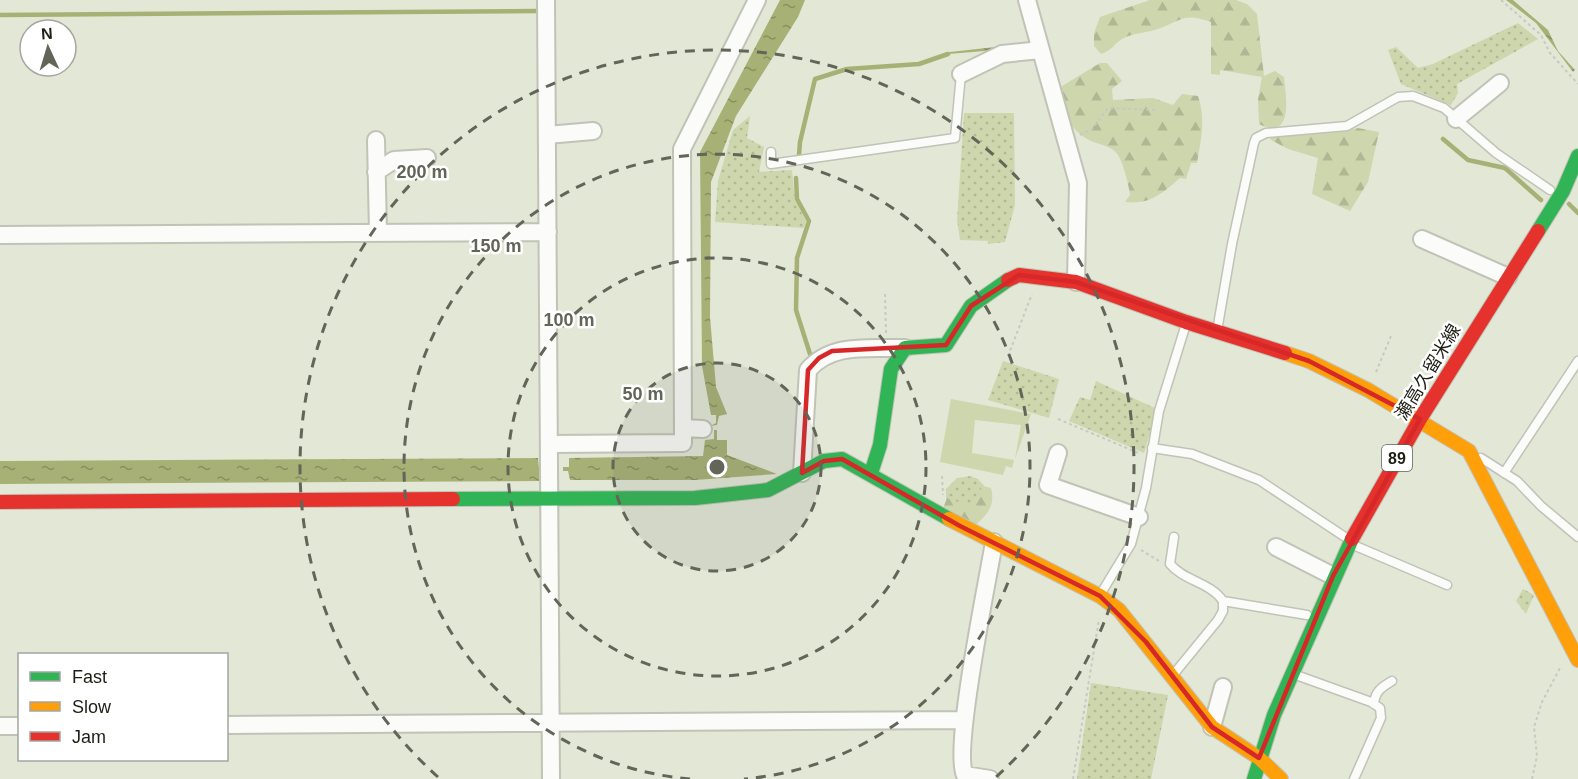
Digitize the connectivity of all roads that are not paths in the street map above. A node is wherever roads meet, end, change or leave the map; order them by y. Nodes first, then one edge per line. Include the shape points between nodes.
1 (546, 0) edge
2 (757, 0) edge
3 (1027, 0) edge
4 (1041, 50) junction
5 (961, 74) joint
6 (1500, 83) dead end
7 (1456, 118) junction
8 (593, 131) dead end
9 (547, 135) junction
10 (376, 140) dead end
11 (771, 152) dead end
12 (1578, 156) edge
13 (427, 158) dead end
14 (376, 172) junction
15 (1550, 190) dead end
16 (548, 232) junction
17 (378, 233) junction
18 (0, 235) edge
19 (1422, 239) dead end
20 (1508, 277) junction
21 (1076, 282) junction
22 (1186, 322) junction
23 (1217, 332) junction
24 (905, 348) junction
25 (1578, 361) edge
26 (1420, 419) junction
27 (683, 428) junction
28 (703, 429) dead end
29 (550, 444) junction
30 (1469, 451) junction
31 (1058, 453) dead end
32 (1151, 453) junction
33 (802, 473) junction
34 (871, 473) junction
35 (1504, 473) junction
36 (550, 499) junction
37 (0, 502) edge
38 (1139, 517) junction
39 (1174, 537) dead end
40 (1578, 537) edge
41 (1348, 540) junction
42 (994, 542) junction
43 (1276, 547) dead end
44 (1333, 576) junction
45 (1447, 585) dead end
46 (1101, 597) junction
47 (1223, 601) junction
48 (1307, 615) dead end
49 (1578, 631) edge
50 (1572, 651) edge
51 (1293, 674) junction
52 (1173, 676) junction
53 (1392, 681) dead end
54 (1223, 687) dead end
55 (1374, 704) junction
56 (964, 720) junction
57 (551, 722) junction
58 (228, 724) edge
59 (0, 726) edge
60 (18, 726) edge
61 (1212, 727) junction
62 (1259, 758) junction
63 (551, 779) edge
64 (990, 779) edge
65 (1254, 779) edge
66 (1281, 779) edge
67 (1354, 779) edge

1 - 9 street
2 - 27 street via 682,149
3 - 4 street
4 - 5 street via 1002,54
4 - 21 street via 1078,183
5 - 11 lane via 955,138 771,164
6 - 7 street
7 - 15 lane via 1496,153
7 - 23 lane via 1413,96 1398,97 1347,126 1256,138
8 - 9 street
9 - 16 street
10 - 14 street
12 - 20 street, 瀬高久留米線 / 89 via 1563,191
13 - 14 street via 394,160
14 - 17 street
16 - 17 street
16 - 29 street
17 - 18 street
19 - 20 street
20 - 26 street, 瀬高久留米線 / 89
21 - 22 street
21 - 24 street via 1019,275 971,306 946,345
22 - 23 street
22 - 32 lane via 1159,411
23 - 26 street via 1309,361
24 - 33 street via 832,351 808,370
24 - 34 street via 891,369 880,445
25 - 35 lane
26 - 30 street
26 - 41 street, 瀬高久留米線 / 89
27 - 28 street
27 - 29 street via 683,443
29 - 36 street
30 - 35 lane
30 - 50 street
31 - 38 street via 1048,485
32 - 38 lane
32 - 41 lane via 1192,454 1259,480
33 - 34 street via 824,461 842,459
33 - 36 street via 768,490 695,498
34 - 42 street
35 - 40 lane via 1517,480 1540,506
36 - 37 street
36 - 57 street
38 - 46 lane via 1131,544
39 - 47 lane via 1170,564 1210,588
41 - 44 street, 瀬高久留米線 / 89
41 - 45 lane
42 - 46 street
42 - 56 street
43 - 44 street
44 - 51 street, 瀬高久留米線 / 89
46 - 52 street via 1119,610
47 - 48 lane
47 - 52 lane via 1218,620
49 - 50 lane
51 - 55 lane
51 - 62 street, 瀬高久留米線 / 89
52 - 61 street
53 - 55 lane via 1380,688
54 - 61 street
55 - 67 lane via 1380,708 1381,718
56 - 57 street
56 - 64 street via 961,768 965,775
57 - 58 street
57 - 63 street
59 - 60 street
61 - 62 street
62 - 65 street, 瀬高久留米線 / 89
62 - 66 street

